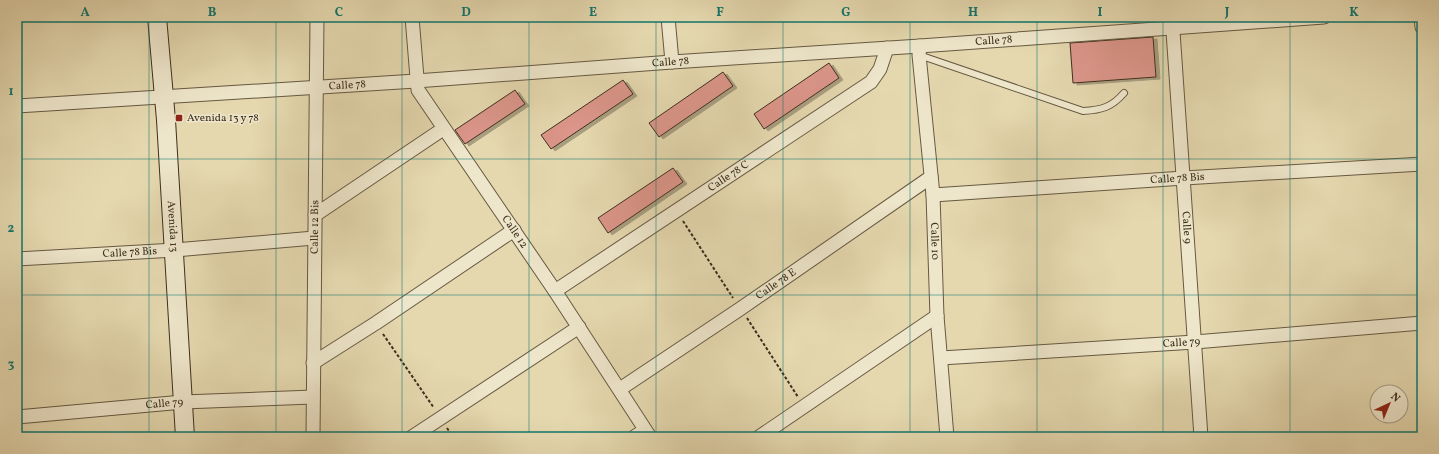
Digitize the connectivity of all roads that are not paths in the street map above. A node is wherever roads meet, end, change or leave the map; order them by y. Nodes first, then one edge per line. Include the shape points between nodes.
1 (157, 17) edge
2 (317, 17) edge
3 (412, 17) edge
4 (668, 17) edge
5 (1324, 17) edge
6 (1421, 17) edge
7 (1173, 23) edge
8 (1422, 27) edge
9 (886, 48) junction
10 (920, 51) junction
11 (672, 62) junction
12 (416, 81) junction
13 (316, 88) junction
14 (1124, 93) dead end
15 (165, 96) junction
16 (17, 106) edge
17 (443, 129) junction
18 (1422, 164) edge
19 (931, 177) junction
20 (1184, 178) junction
21 (933, 196) junction
22 (315, 215) junction
23 (514, 230) junction
24 (314, 238) junction
25 (175, 250) junction
26 (17, 259) edge
27 (555, 291) junction
28 (937, 316) junction
29 (1422, 322) edge
30 (579, 328) junction
31 (1195, 342) junction
32 (941, 358) junction
33 (313, 363) junction
34 (620, 390) junction
35 (313, 396) junction
36 (183, 402) junction
37 (17, 417) edge
38 (643, 435) edge
39 (185, 437) edge
40 (313, 437) edge
41 (412, 437) edge
42 (759, 437) edge
43 (947, 437) edge
44 (1201, 437) edge

1 - 15 street, Avenida 13
2 - 13 street, Calle 12 Bis
3 - 12 street, Calle 12
4 - 11 street
5 - 7 street, Calle 78
6 - 8 street
7 - 10 street, Calle 78
7 - 20 street, Calle 9
9 - 10 street, Calle 78
9 - 11 street, Calle 78
9 - 27 street, Calle 78 C via 880,69 871,82
10 - 14 lane via 1083,111 1105,108 1116,102
10 - 19 street, Calle 10
11 - 12 street, Calle 78
12 - 13 street, Calle 78
12 - 17 street, Calle 12 via 418,90
13 - 15 street, Calle 78
13 - 22 street, Calle 12 Bis
15 - 16 street, Calle 78
15 - 25 street, Avenida 13
17 - 22 street
17 - 23 street, Calle 12
18 - 20 street, Calle 78 Bis
19 - 21 street, Calle 10
19 - 34 street, Calle 78 E
20 - 21 street, Calle 78 Bis
20 - 31 street, Calle 9
21 - 28 street, Calle 10
22 - 24 street, Calle 12 Bis
23 - 27 street, Calle 12
23 - 33 street
24 - 25 street, Calle 78 Bis
24 - 33 street, Calle 12 Bis
25 - 26 street, Calle 78 Bis
25 - 36 street, Avenida 13
27 - 30 street, Calle 12
28 - 32 street, Calle 10
28 - 42 street
29 - 31 street, Calle 79
30 - 34 street, Calle 12
30 - 41 street
31 - 32 street, Calle 79
31 - 44 street, Calle 9
32 - 43 street, Calle 10
33 - 35 street, Calle 12 Bis
34 - 38 street, Calle 12
35 - 36 street, Calle 79
35 - 40 street, Calle 12 Bis
36 - 37 street, Calle 79
36 - 39 street, Avenida 13

